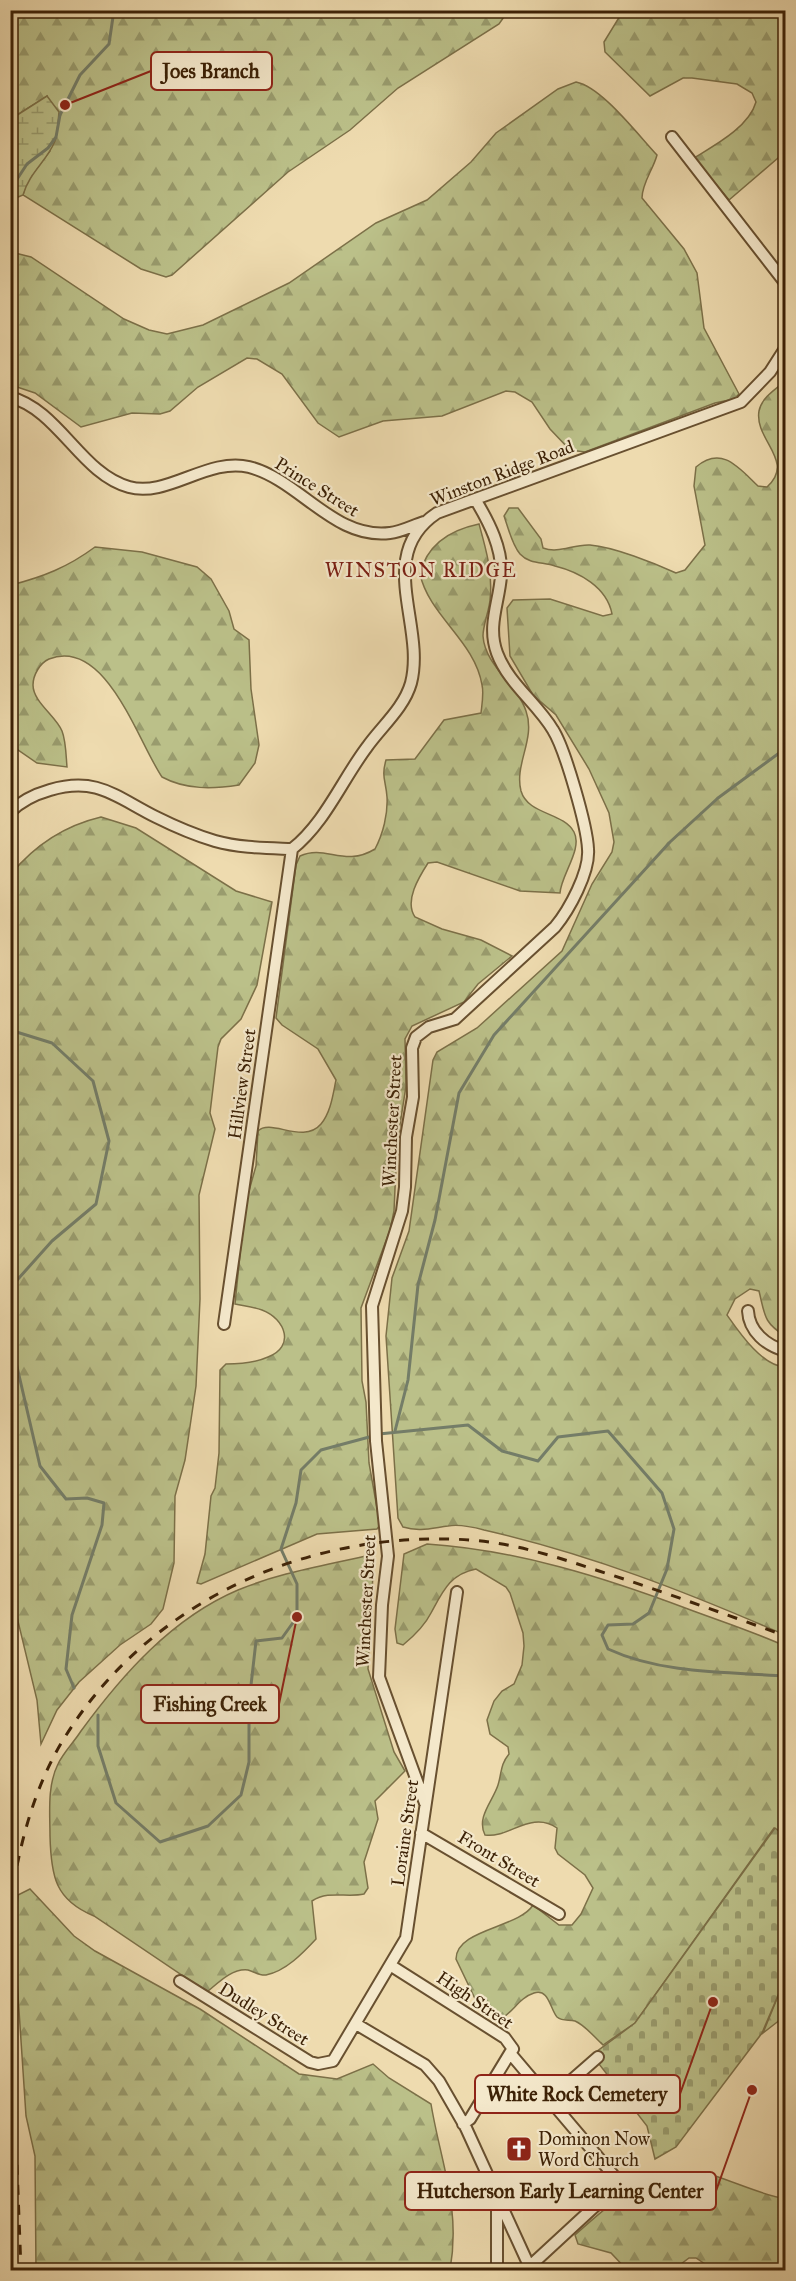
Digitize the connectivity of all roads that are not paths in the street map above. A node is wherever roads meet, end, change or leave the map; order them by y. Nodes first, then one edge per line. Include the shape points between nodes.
1 (672, 137) dead end
2 (786, 284) edge
3 (786, 347) edge
4 (10, 397) edge
5 (476, 499) junction
6 (424, 522) junction
7 (10, 812) edge
8 (292, 849) junction
9 (748, 1311) dead end
10 (224, 1324) dead end
11 (786, 1351) edge
12 (457, 1592) dead end
13 (425, 1803) junction
14 (421, 1833) junction
15 (558, 1914) dead end
16 (390, 1965) junction
17 (180, 1981) dead end
18 (356, 2024) junction
19 (510, 2053) junction
20 (598, 2057) dead end
21 (333, 2061) joint
22 (550, 2099) junction
23 (463, 2124) junction
24 (497, 2196) junction
25 (526, 2269) edge
26 (497, 2271) edge

1 - 2 street
3 - 5 street, Winston Ridge Road via 770,372 741,402
4 - 6 street, Prince Street via 30,405 96,466 130,488 161,485 237,465 283,482 357,531 392,533
5 - 6 street, Winston Ridge Road
5 - 13 street, Winchester Street via 499,552 501,575 492,626 497,653 554,731 589,850 568,912 555,927 455,1018 423,1031 412,1048 413,1097 406,1137 402,1211 372,1306 376,1436 388,1556 379,1677
6 - 8 street, Winston Ridge Road via 409,549 403,573 414,639 410,685 316,824
7 - 8 street via 39,793 84,784 101,787 155,816 215,841
8 - 10 street, Hillview Street
9 - 11 street via 755,1332 772,1346
12 - 13 street, Loraine Street
13 - 14 street, Loraine Street
14 - 15 street, Front Street
14 - 16 street, Loraine Street via 406,1938
16 - 18 street, Loraine Street
16 - 19 street, High Street via 505,2038 513,2049
17 - 21 street, Dudley Street via 310,2062
18 - 21 street, Loraine Street
18 - 23 street via 425,2065 439,2081
19 - 22 street, High Street
19 - 23 street via 470,2119
20 - 22 street
22 - 25 street, High Street via 620,2183
23 - 24 street
24 - 25 street
24 - 26 street

